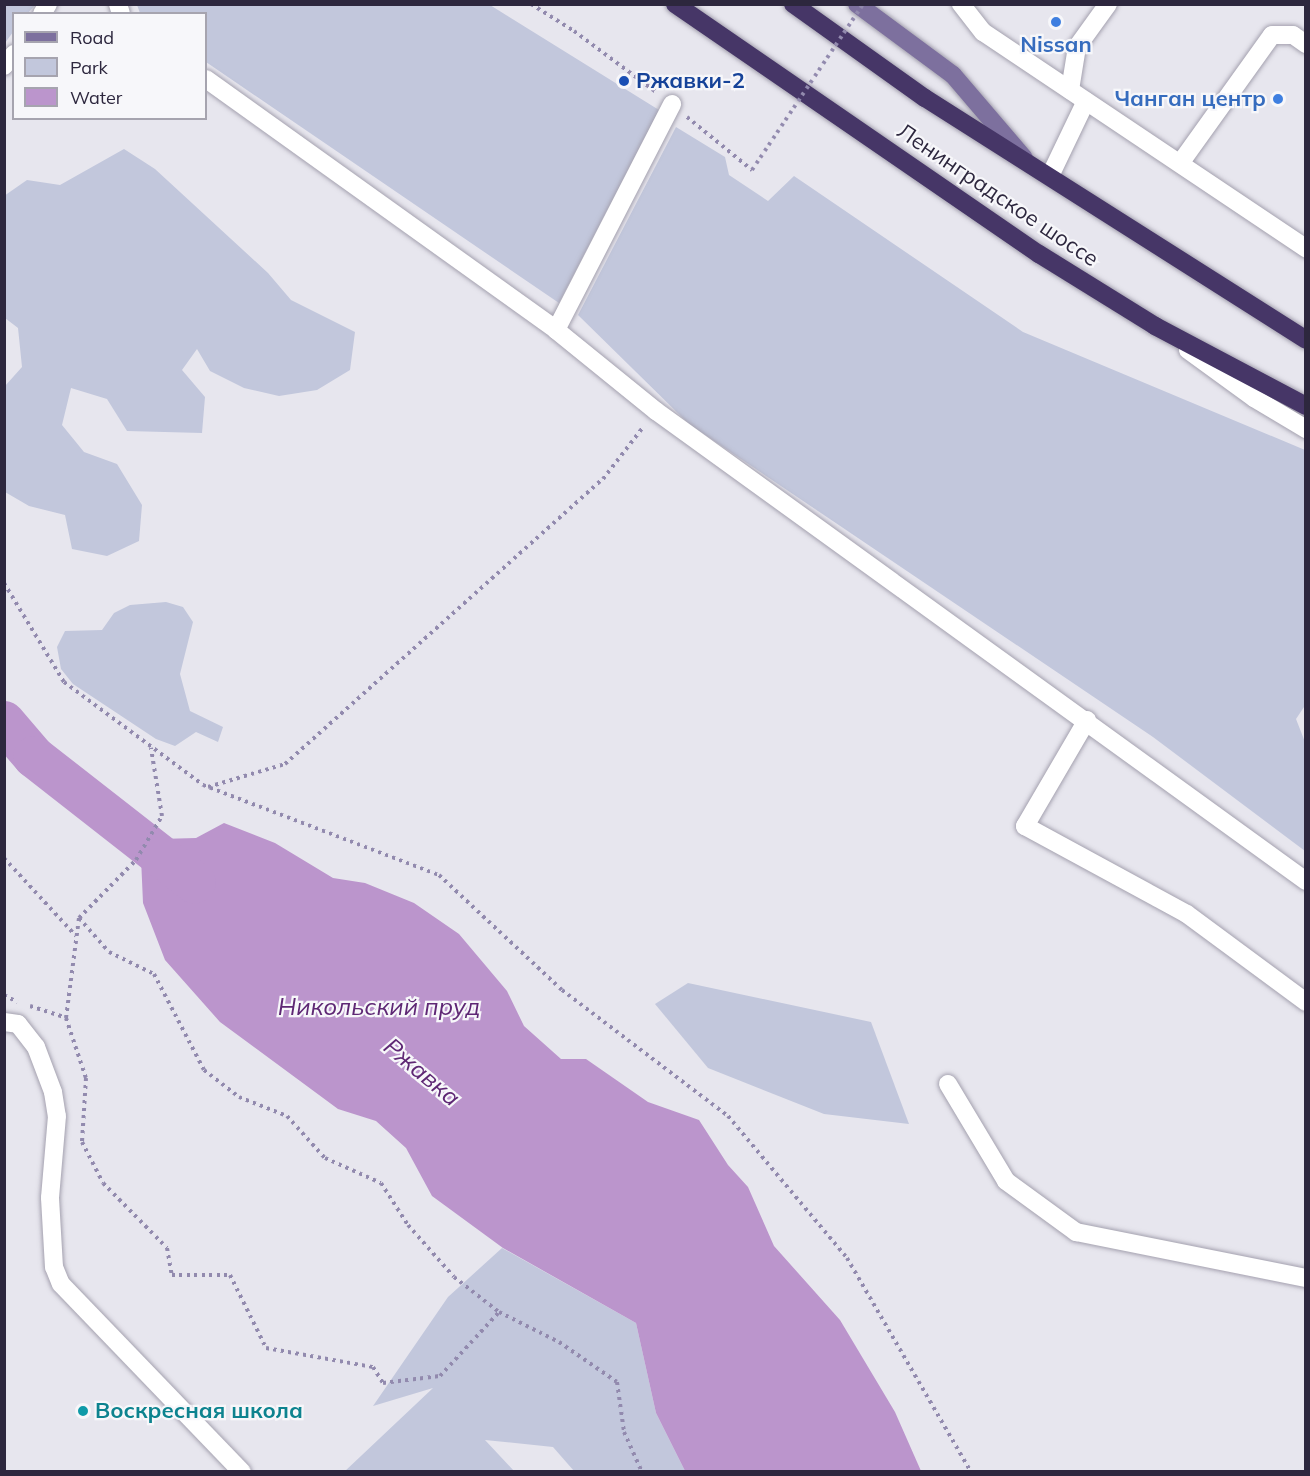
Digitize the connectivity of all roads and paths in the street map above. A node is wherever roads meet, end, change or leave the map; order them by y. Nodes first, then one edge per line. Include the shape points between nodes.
1 (531, 4) edge
2 (675, 4) edge
3 (793, 4) edge
4 (857, 4) edge
5 (863, 4) edge
6 (961, 4) edge
7 (1108, 4) edge
8 (1305, 44) edge
9 (207, 80) edge
10 (1070, 90) junction
11 (1086, 100) junction
12 (672, 105) junction
13 (1025, 160) junction
14 (1180, 162) junction
15 (1050, 176) junction
16 (1305, 248) edge
17 (1155, 326) junction
18 (556, 330) junction
19 (1305, 340) edge
20 (1305, 406) edge
21 (656, 411) junction
22 (1305, 429) edge
23 (4, 583) edge
24 (1087, 720) junction
25 (151, 747) junction
26 (208, 787) junction
27 (4, 858) edge
28 (1305, 881) edge
29 (79, 918) junction
30 (77, 936) junction
31 (4, 995) edge
32 (1305, 1002) edge
33 (66, 1018) junction
34 (4, 1022) edge
35 (948, 1084) dead end
36 (1305, 1278) edge
37 (498, 1312) junction
38 (242, 1472) edge
39 (642, 1472) edge
40 (971, 1472) edge

1 - 12 path via 574,31
2 - 17 highway, Ленинградское шоссе via 1039,254
3 - 13 highway, Ленинградское шоссе via 925,98
4 - 13 main road via 953,75
5 - 12 path, bridge via 752,170
6 - 10 lane via 983,32
7 - 10 lane via 1077,47
8 - 14 lane via 1293,35 1272,35
9 - 18 lane
10 - 11 lane
11 - 14 lane
11 - 15 lane
12 - 18 lane
13 - 15 highway, Ленинградское шоссе
14 - 16 lane
15 - 19 highway, Ленинградское шоссе
17 - 20 highway, Ленинградское шоссе
17 - 22 lane via 1254,398
18 - 21 lane
21 - 24 lane
21 - 26 path via 603,479 285,764
23 - 25 path via 64,682
24 - 28 lane
24 - 32 lane via 1025,826 1187,914
25 - 26 path
25 - 29 path via 162,816 156,831 136,860
26 - 40 path via 439,875 562,990 728,1116 847,1258
27 - 30 path
29 - 30 path
29 - 37 path via 109,952 153,974 204,1070 239,1097 287,1116 325,1158 381,1183 408,1225 454,1277
30 - 33 path
31 - 33 path
33 - 37 path via 86,1078 82,1142 103,1183 166,1248 172,1275 230,1275 266,1348 373,1367 383,1383 440,1376
34 - 38 lane via 18,1024 36,1047 53,1092 57,1116 50,1198 54,1267 61,1284
35 - 36 lane via 1005,1181 1076,1232
37 - 39 path via 559,1342 617,1382 624,1432

